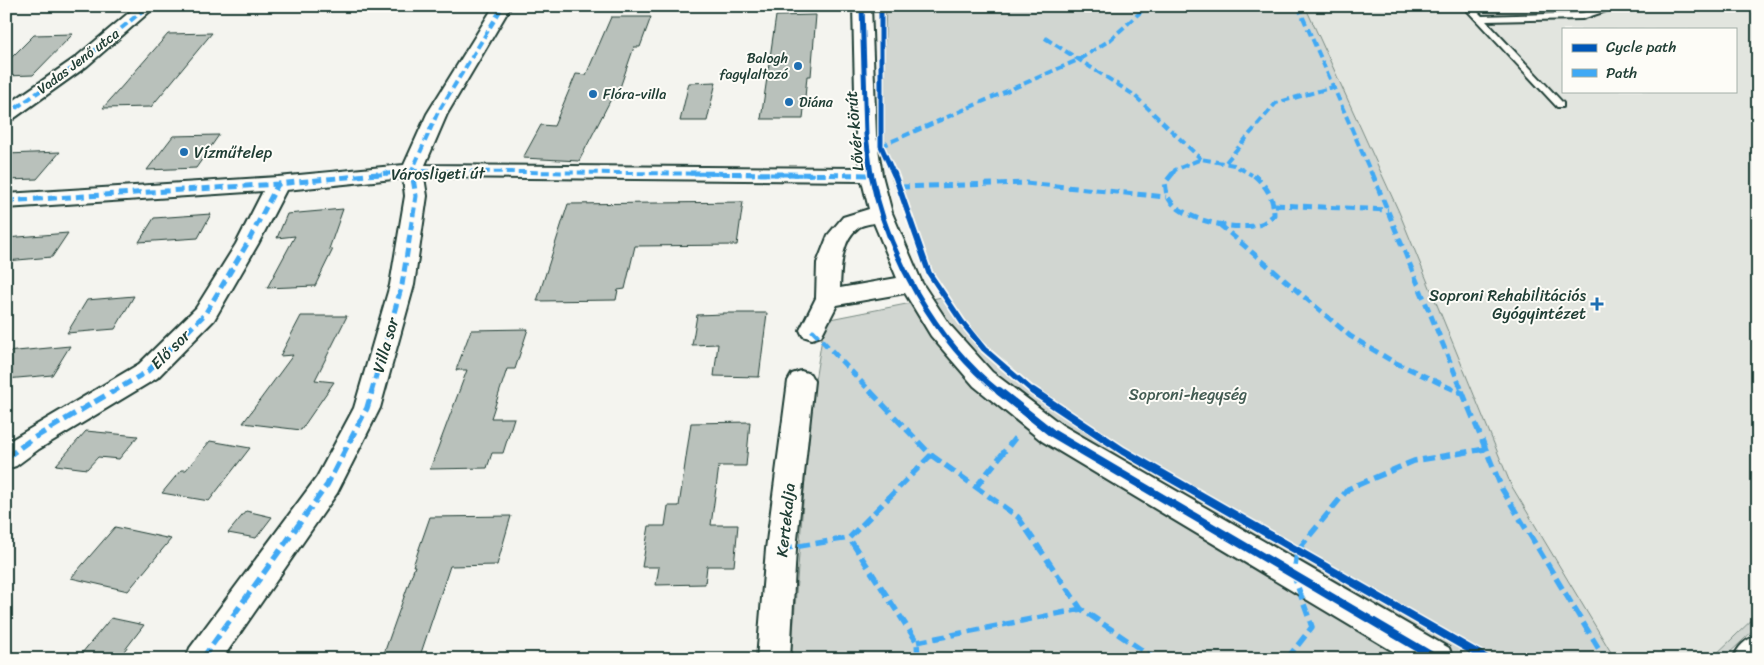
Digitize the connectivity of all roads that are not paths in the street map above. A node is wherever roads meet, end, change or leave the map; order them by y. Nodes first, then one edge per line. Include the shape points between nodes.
1 (148, 6) edge
2 (504, 6) edge
3 (862, 6) edge
4 (1467, 6) edge
5 (1617, 6) edge
6 (1480, 19) junction
7 (1560, 105) dead end
8 (6, 114) edge
9 (412, 171) junction
10 (871, 175) junction
11 (278, 184) junction
12 (6, 201) edge
13 (881, 213) junction
14 (911, 284) junction
15 (828, 298) junction
16 (812, 330) dead end
17 (801, 381) dead end
18 (6, 458) edge
19 (1758, 650) edge
20 (202, 659) edge
21 (773, 659) edge
22 (1436, 659) edge
23 (1749, 659) edge

1 - 8 street, Vadas Jenő utca via 81,62
2 - 9 street via 437,114
3 - 10 street, Lővér körút via 866,135
4 - 6 lane
5 - 6 lane via 1582,16
6 - 7 lane
9 - 10 street, Városligeti út
9 - 11 street, Városligeti út
9 - 20 street, Villa sor via 416,196 402,285 367,408 328,485
10 - 13 street, Lővér körút
11 - 12 street, Városligeti út
11 - 18 street, Elő sor via 206,314 148,371
13 - 14 street, Lővér körút
13 - 15 street via 851,222 839,235 829,263
14 - 15 street
14 - 22 street, Lővér körút via 940,330 984,379 1052,433
15 - 16 street
17 - 21 street, Kertekalja via 781,550
19 - 23 street

